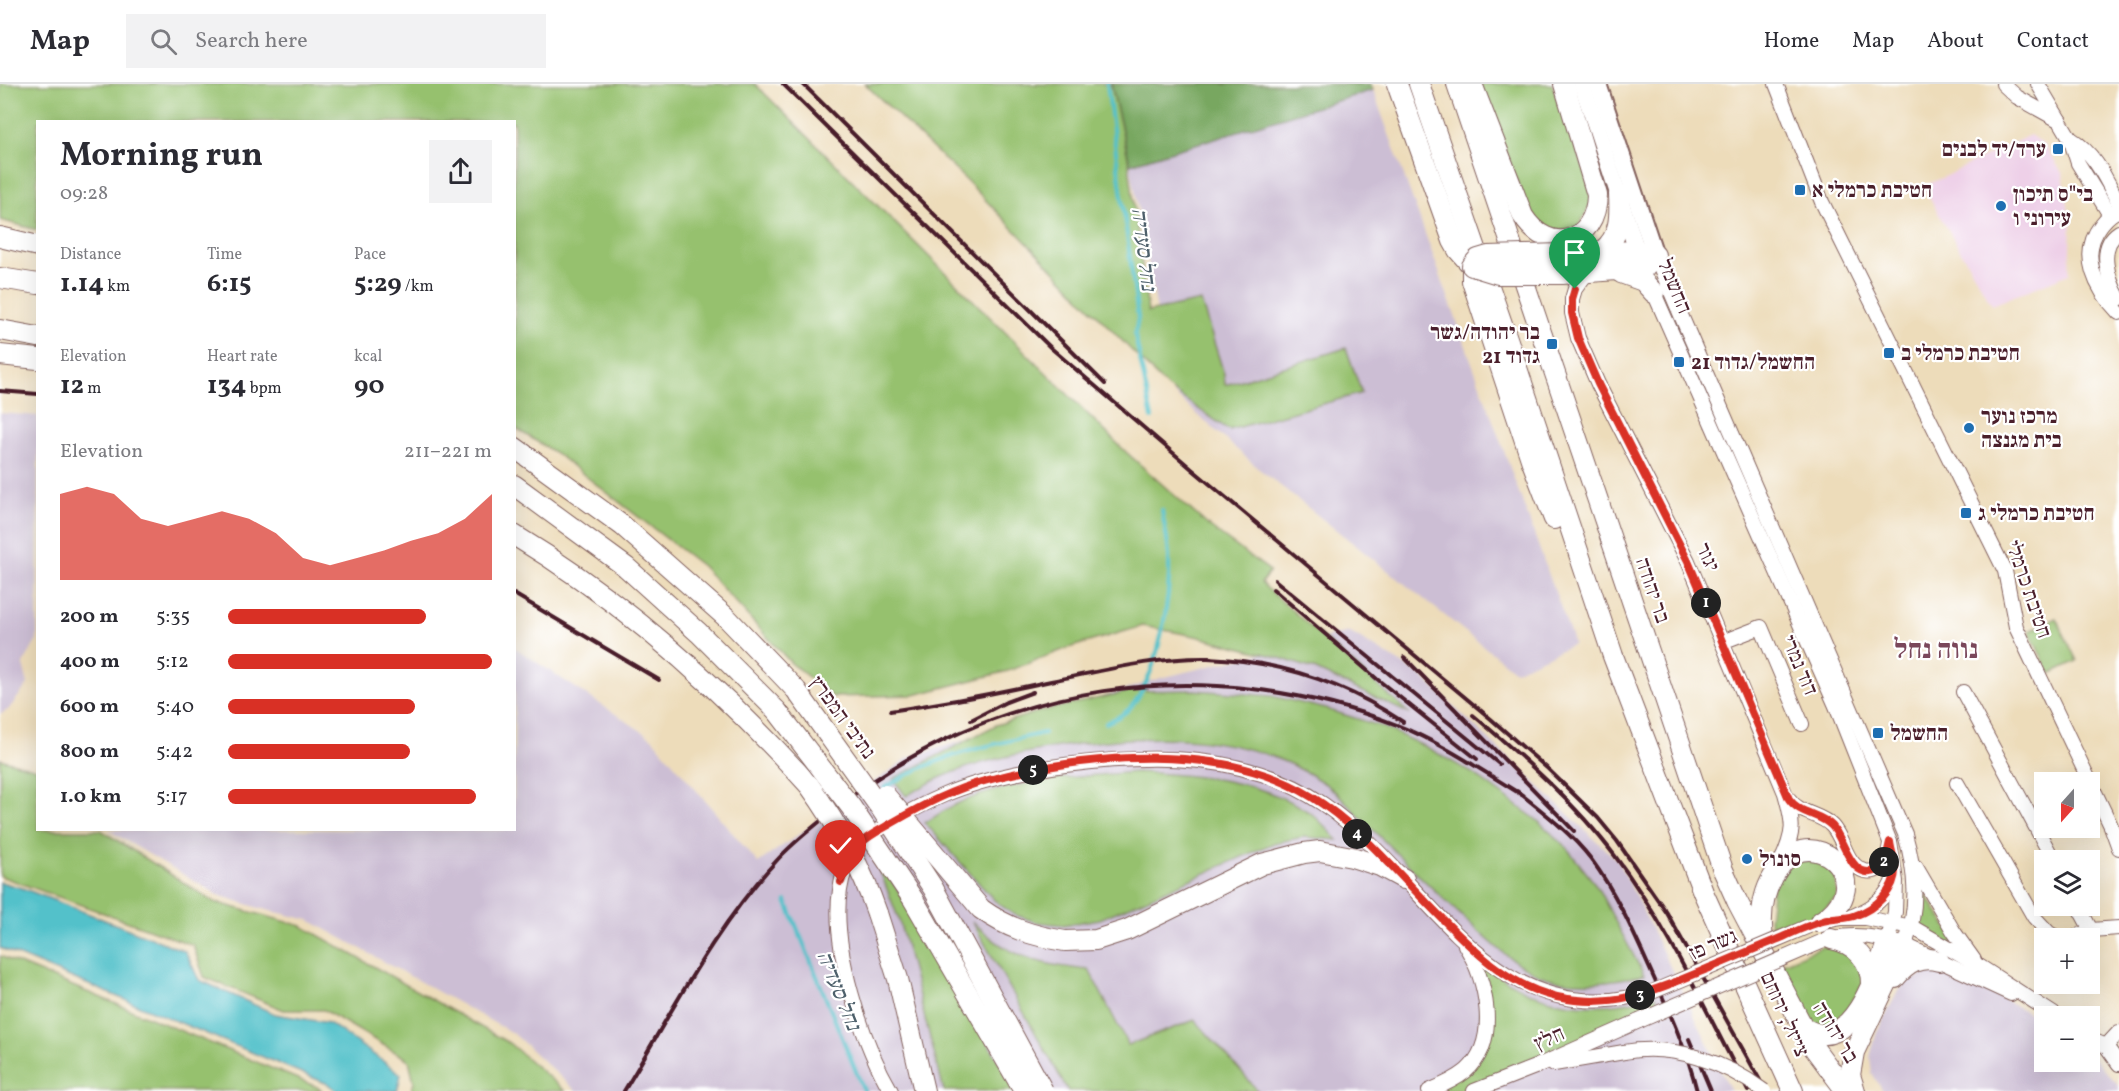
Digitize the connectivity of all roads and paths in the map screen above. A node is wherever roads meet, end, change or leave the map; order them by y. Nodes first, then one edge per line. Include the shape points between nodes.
1 (1397, 84) edge
2 (1419, 84) edge
3 (1457, 84) edge
4 (1472, 84) edge
5 (1564, 84) edge
6 (1582, 84) edge
7 (1598, 84) edge
8 (1776, 84) edge
9 (2003, 84) edge
10 (2038, 84) edge
11 (2060, 122) junction
12 (2070, 138) junction
13 (2105, 175) junction
14 (2119, 187) edge
15 (1619, 194) junction
16 (2114, 212) edge
17 (2119, 232) edge
18 (0, 239) edge
19 (36, 247) edge
20 (1602, 251) junction
21 (1645, 258) junction
22 (1472, 266) junction
23 (1616, 271) junction
24 (1587, 273) junction
25 (0, 278) edge
26 (36, 284) edge
27 (1654, 293) junction
28 (2119, 300) edge
29 (2119, 313) edge
30 (0, 325) edge
31 (36, 328) edge
32 (0, 330) edge
33 (36, 337) edge
34 (0, 355) edge
35 (36, 359) edge
36 (516, 448) edge
37 (516, 486) edge
38 (516, 536) edge
39 (1722, 642) junction
40 (1613, 656) junction
41 (796, 690) junction
42 (1963, 692) dead end
43 (1802, 724) dead end
44 (1957, 783) dead end
45 (1785, 793) junction
46 (1890, 842) junction
47 (2119, 848) edge
48 (2048, 850) edge
49 (1913, 863) junction
50 (1779, 866) junction
51 (1895, 868) junction
52 (1404, 879) junction
53 (1851, 917) junction
54 (1815, 924) junction
55 (2044, 928) edge
56 (2119, 928) edge
57 (2100, 929) edge
58 (1900, 934) junction
59 (1461, 938) junction
60 (1826, 940) junction
61 (1766, 954) junction
62 (1939, 961) junction
63 (1979, 966) junction
64 (1878, 987) junction
65 (2034, 1006) edge
66 (2040, 1006) edge
67 (1639, 1021) joint
68 (1803, 1027) junction
69 (2119, 1032) edge
70 (2100, 1043) edge
71 (2106, 1046) junction
72 (2119, 1064) edge
73 (1535, 1067) junction
74 (1487, 1088) edge
75 (891, 1091) edge
76 (924, 1091) edge
77 (1024, 1091) edge
78 (1043, 1091) edge
79 (1429, 1091) edge
80 (1474, 1091) edge
81 (1764, 1091) edge
82 (1793, 1091) edge
83 (1846, 1091) edge
84 (1855, 1091) edge

1 - 22 highway via 1453,241
2 - 40 highway
3 - 61 highway, בר יהודה via 1712,838 1737,902
4 - 5 highway via 1522,216 1541,236 1559,241 1580,234 1597,205 1593,178
6 - 15 main road
7 - 21 main road
8 - 47 street, חטיבת כרמלי via 1821,202 2005,570 2016,627
9 - 11 street
10 - 11 street
11 - 12 street
12 - 13 street via 2086,149
12 - 16 street via 2078,163
13 - 14 street
13 - 16 street
15 - 20 highway via 1617,230
15 - 21 main road
16 - 17 street via 2109,227
16 - 29 street via 2094,237 2090,266 2102,294
17 - 28 street via 2109,243 2106,260
18 - 19 highway
20 - 21 highway
20 - 22 highway, bridge via 1488,256
21 - 23 highway
21 - 27 street, החשמל
21 - 49 street, החשמל via 1882,779
22 - 24 highway, bridge via 1498,274
22 - 40 highway via 1472,281 1532,462 1583,596
23 - 24 highway
23 - 27 highway via 1643,281
24 - 39 street, יגור via 1572,299 1578,338 1688,561
25 - 26 highway
27 - 46 street, החשמל via 1836,706
30 - 31 highway
32 - 33 highway
34 - 35 highway
36 - 41 highway, נתיבי המפרץ via 623,526 727,618
37 - 77 highway, bridge via 626,567 777,711 913,899
38 - 76 highway, bridge via 611,599 655,636 752,724 809,785 851,849 866,880 898,980
39 - 43 street, דוד נמרי via 1761,627
39 - 45 street, יגור
40 - 82 highway, צייזל, ירוחם via 1702,891
41 - 52 highway, bridge via 981,909 1022,932 1065,941 1095,940 1127,930 1262,864 1304,853 1320,851 1352,857
41 - 78 highway, נתיבי המפרץ, bridge via 933,888
42 - 48 street
44 - 55 street via 2034,917
45 - 46 street via 1799,810 1833,827 1849,859 1861,869 1878,870 1886,859
45 - 50 street, יגור via 1793,832
46 - 51 street, החשמל
49 - 58 street, החשמל via 1915,886
49 - 63 street
50 - 54 highway via 1793,854 1810,851 1826,856 1843,871 1847,886 1842,902
50 - 61 highway via 1763,906
51 - 53 street via 1891,886 1882,898
51 - 58 street, החשמל
52 - 59 street
52 - 75 street via 1310,796 1275,780 1219,764 1143,757 1102,760 967,785 930,801 865,839 856,848 841,882 840,935 849,979 869,1045
53 - 54 street
53 - 58 street
54 - 59 street, גשר פז, bridge via 1652,992 1603,1002 1540,992 1497,968
56 - 57 street
58 - 60 street
58 - 62 street
58 - 63 street
58 - 64 highway
59 - 79 street via 1476,966 1487,1001 1484,1035 1476,1058 1465,1072
60 - 64 highway via 1852,947 1863,957
60 - 67 street, גשר פז, bridge
61 - 68 highway, בר יהודה
62 - 64 highway via 1924,958 1913,962
62 - 65 street
63 - 66 street
64 - 68 highway via 1844,1027 1829,1034
64 - 84 highway via 1852,1058 1850,1076
67 - 73 street, חלץ
68 - 83 highway, בר יהודה
69 - 71 street
70 - 71 street
71 - 72 street
73 - 74 street, חלץ
73 - 81 street, bridge via 1653,1051 1694,1057 1731,1070
74 - 80 street, חלץ

